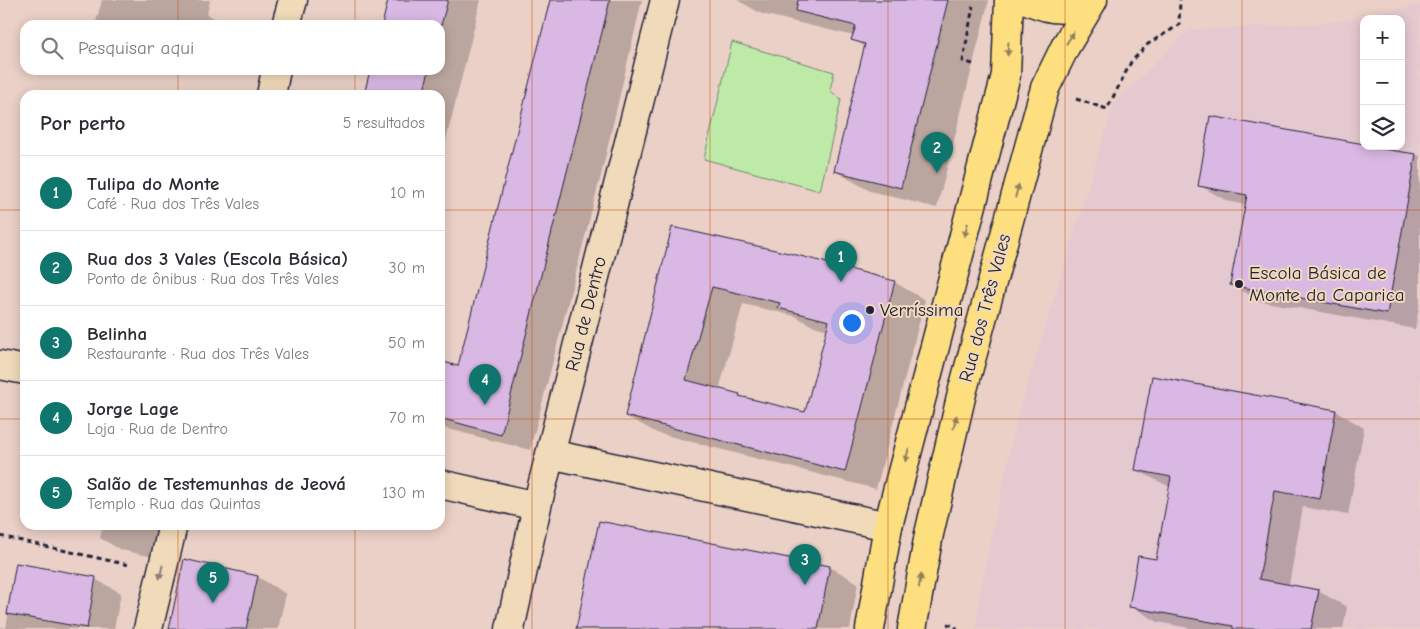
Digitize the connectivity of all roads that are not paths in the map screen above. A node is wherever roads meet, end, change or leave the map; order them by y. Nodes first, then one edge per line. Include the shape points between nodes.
1 (293, 0) edge
2 (665, 0) edge
3 (1009, 0) edge
4 (1027, 0) edge
5 (1093, 0) edge
6 (287, 20) edge
7 (275, 75) edge
8 (272, 90) edge
9 (0, 365) edge
10 (20, 369) edge
11 (550, 454) junction
12 (445, 485) edge
13 (537, 506) junction
14 (888, 526) junction
15 (172, 530) edge
16 (148, 629) edge
17 (510, 629) edge
18 (870, 629) edge
19 (912, 629) edge

1 - 6 street
2 - 11 street, Rua de Dentro
3 -> 14 main road, Rua dos Três Vales via 1006,75
4 - 5 main road, Rua dos Três Vales via 1048,9 1072,9
19 -> 5 main road, Rua dos Três Vales via 928,534 962,393 1045,88 1064,47
7 - 8 street
9 - 10 street
11 - 13 street, Rua de Dentro
11 - 14 street
12 - 13 street
13 - 17 street, Rua de Dentro
14 - 18 main road, Rua dos Três Vales
15 -> 16 street

